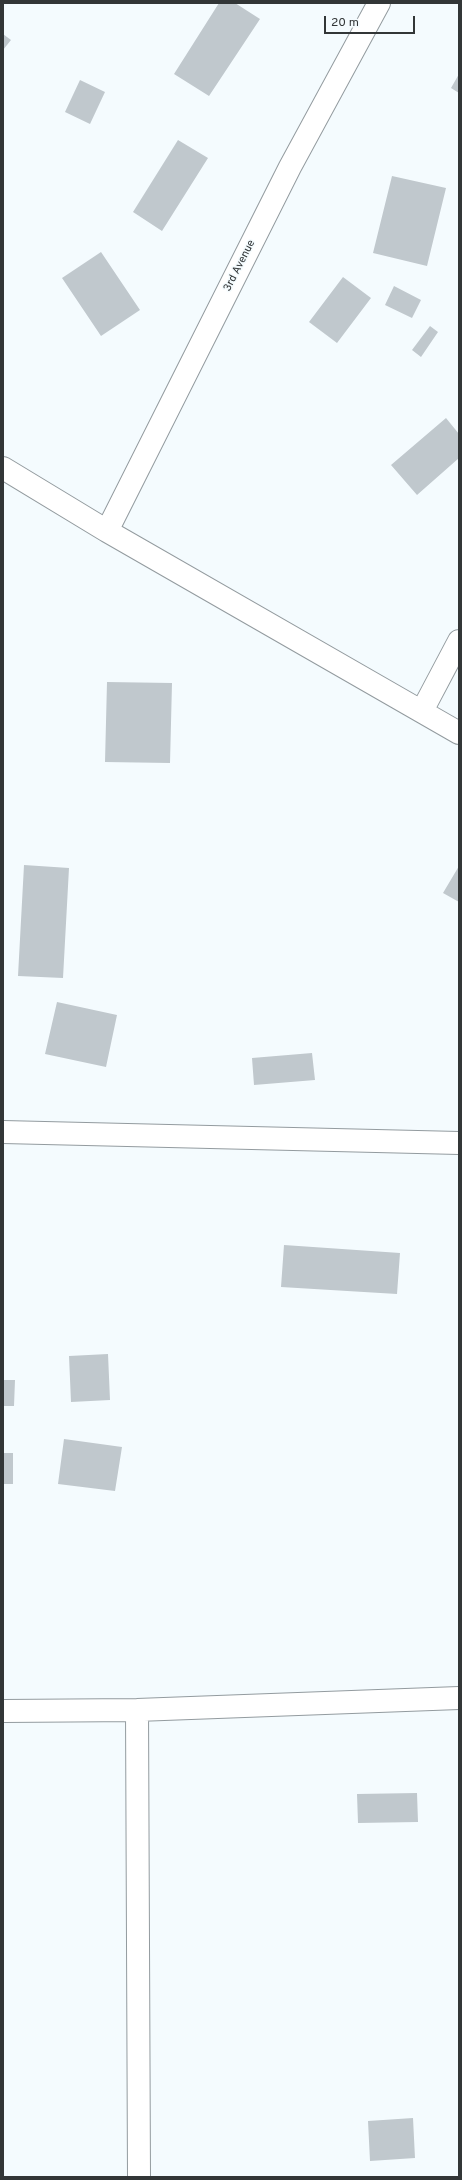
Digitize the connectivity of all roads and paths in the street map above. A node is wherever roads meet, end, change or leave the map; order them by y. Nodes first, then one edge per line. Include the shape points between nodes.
1 (379, 3) edge
2 (3, 468) edge
3 (107, 532) junction
4 (459, 641) edge
5 (422, 711) junction
6 (459, 733) edge
7 (3, 1132) edge
8 (459, 1143) edge
9 (459, 1698) edge
10 (137, 1710) junction
11 (3, 1711) edge
12 (139, 2177) edge

1 - 3 street, 3rd Avenue via 290,167
2 - 3 street
3 - 5 street
4 - 5 street
5 - 6 street
7 - 8 street
9 - 10 street
10 - 11 street
10 - 12 street

